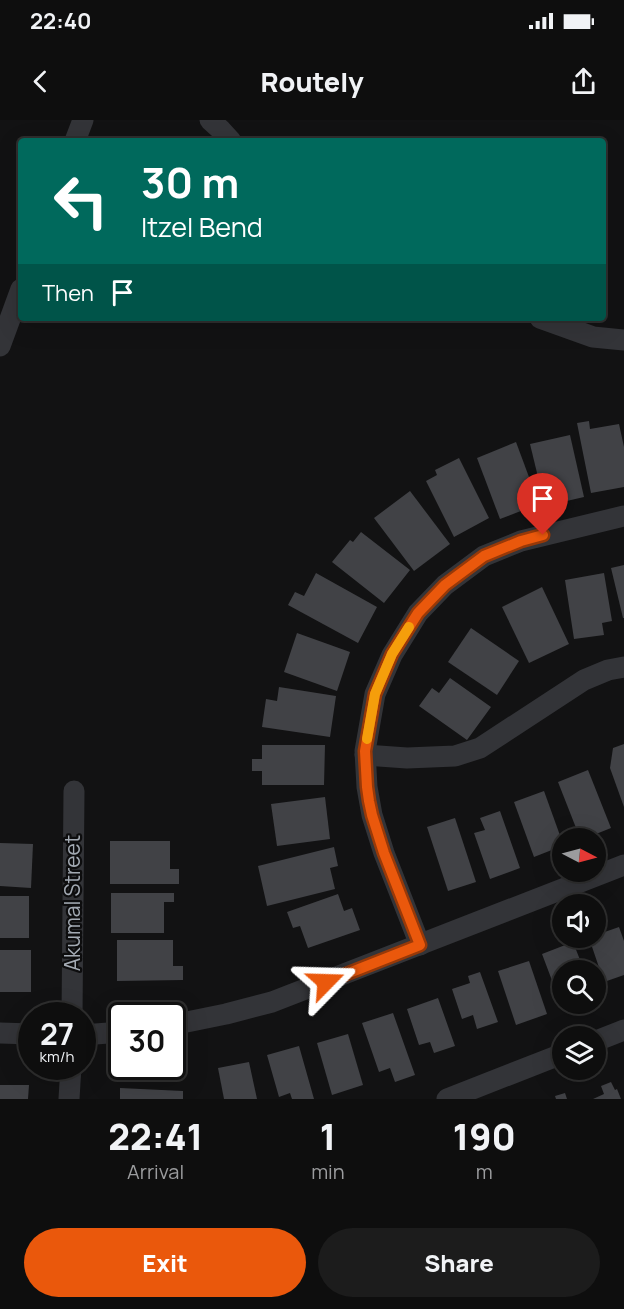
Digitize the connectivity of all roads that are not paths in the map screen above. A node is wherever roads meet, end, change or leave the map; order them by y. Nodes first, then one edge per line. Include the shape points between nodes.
1 (82, 120) edge
2 (210, 120) edge
3 (76, 138) edge
4 (228, 138) edge
5 (18, 297) edge
6 (548, 321) edge
7 (624, 340) edge
8 (0, 346) edge
9 (624, 516) edge
10 (624, 667) edge
11 (365, 755) junction
12 (74, 791) dead end
13 (624, 865) edge
14 (420, 945) junction
15 (72, 1002) edge
16 (186, 1022) edge
17 (624, 1030) edge
18 (0, 1033) edge
19 (18, 1034) edge
20 (606, 1037) edge
21 (552, 1058) edge
22 (70, 1080) edge
23 (69, 1099) edge
24 (447, 1099) edge

1 - 3 street
2 - 4 street
5 - 8 street
6 - 7 street via 593,337
9 - 11 street via 521,541 484,556 445,585 418,613 392,654 375,694
10 - 11 street via 584,680 480,748 454,756
11 - 14 street via 372,815
12 - 15 street, Akumal Street
13 - 14 street
14 - 16 street via 272,1002
17 - 20 street
18 - 19 street
21 - 24 street
22 - 23 street

